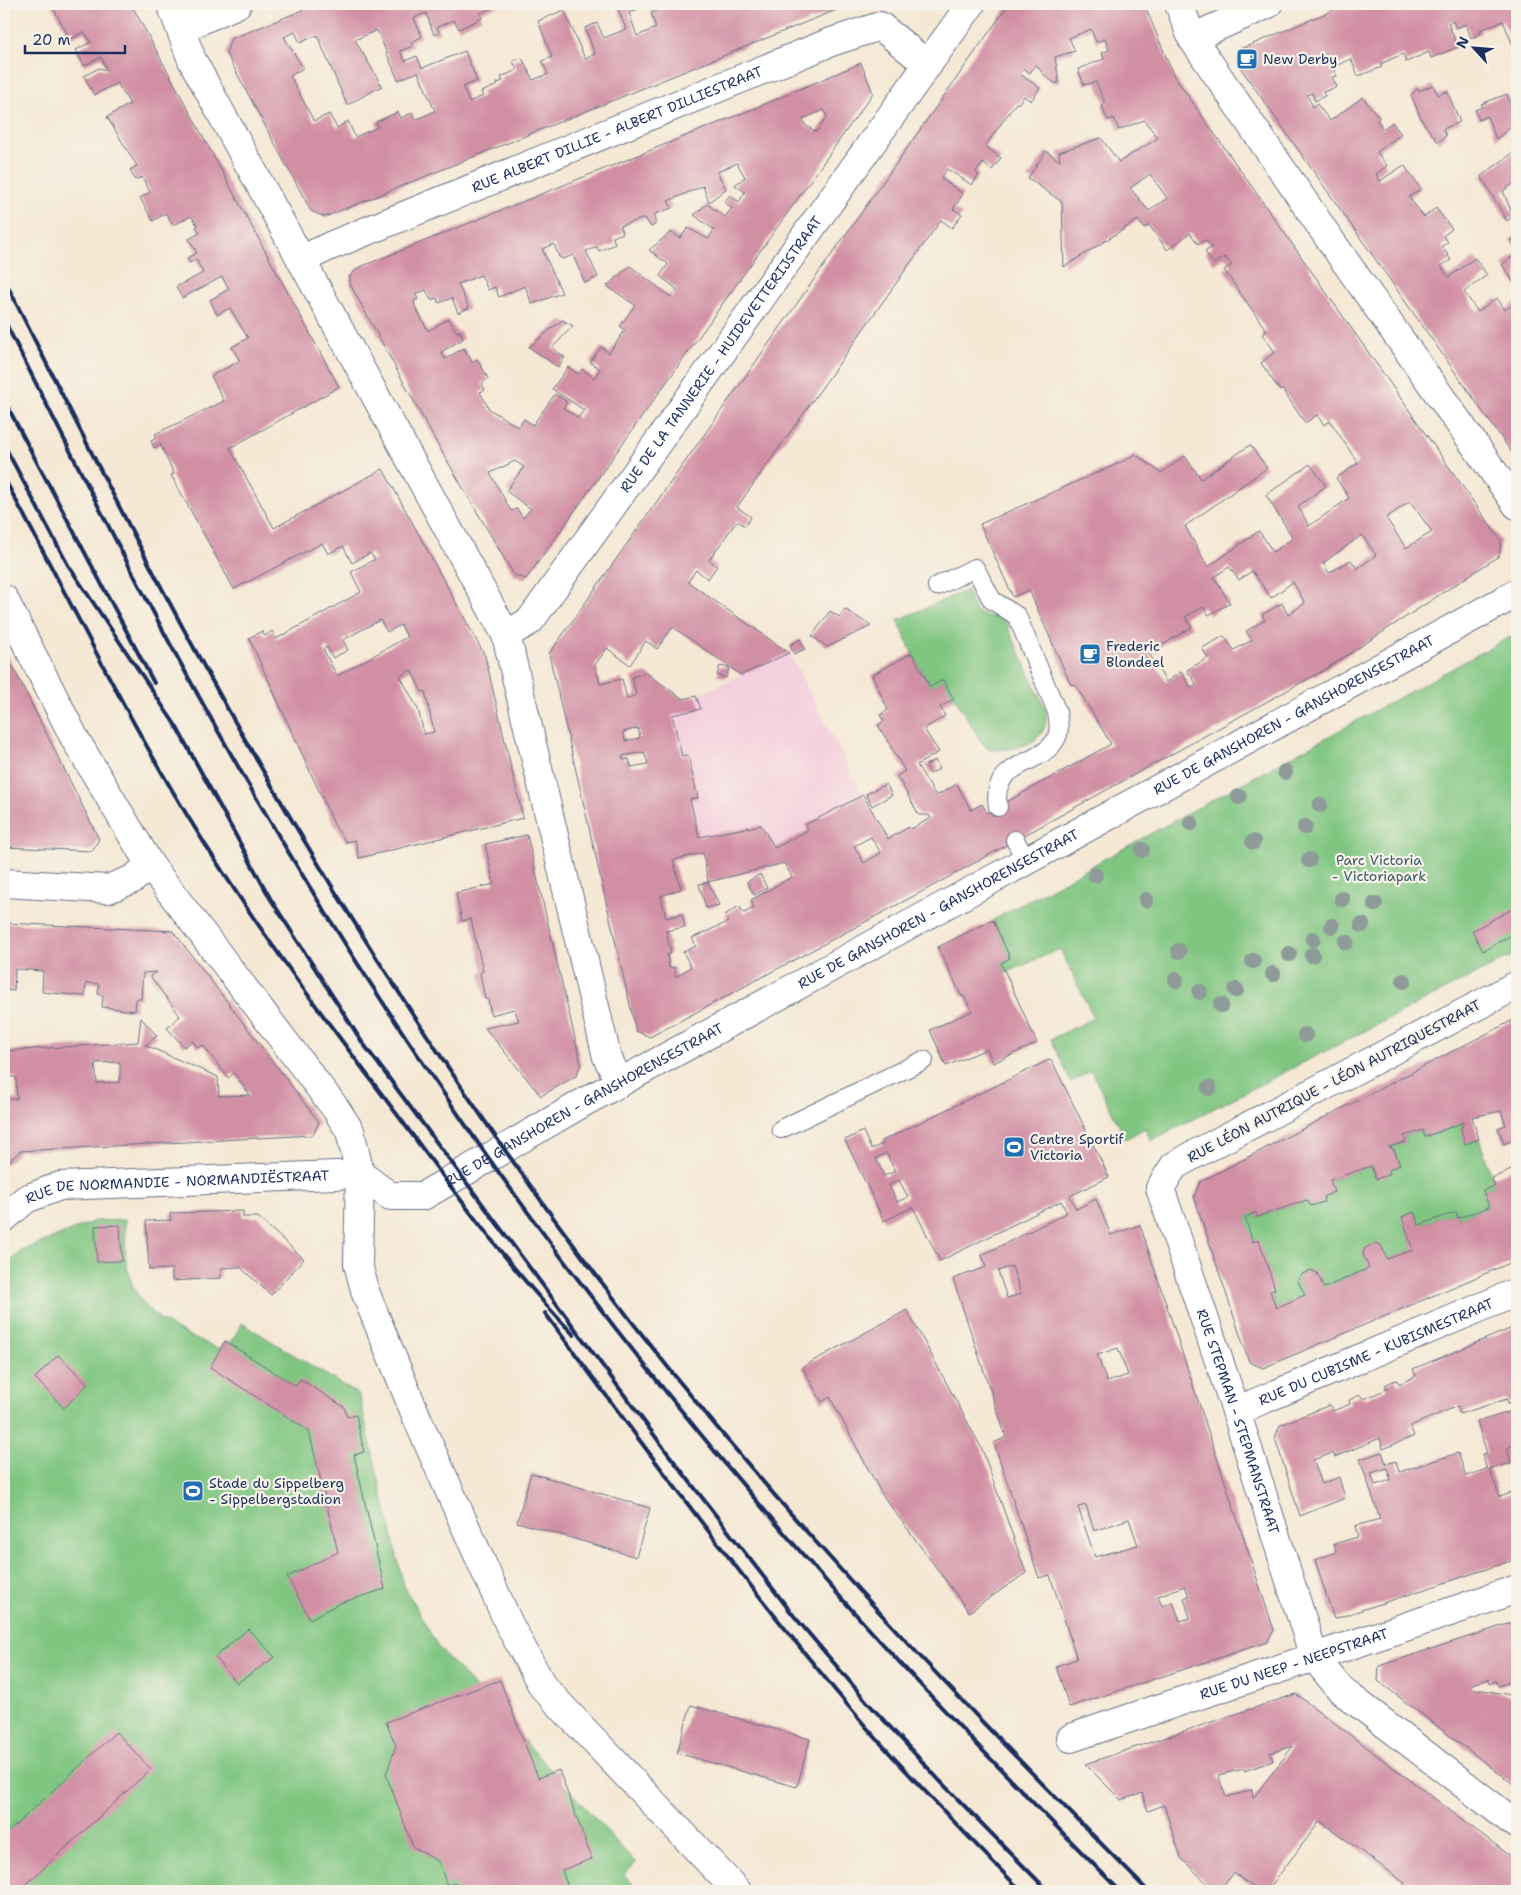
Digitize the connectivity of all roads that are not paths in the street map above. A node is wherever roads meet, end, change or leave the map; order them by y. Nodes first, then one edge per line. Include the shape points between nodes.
1 (171, 4) edge
2 (237, 4) edge
3 (971, 4) edge
4 (1180, 4) edge
5 (1268, 4) edge
6 (181, 29) junction
7 (1192, 38) junction
8 (928, 65) junction
9 (301, 260) junction
10 (1517, 505) edge
11 (937, 586) dead end
12 (1517, 593) edge
13 (4, 599) edge
14 (506, 635) junction
15 (998, 807) dead end
16 (150, 865) junction
17 (4, 883) edge
18 (1517, 985) edge
19 (924, 1060) dead end
20 (620, 1083) junction
21 (781, 1129) dead end
22 (360, 1174) junction
23 (1160, 1188) joint
24 (4, 1218) edge
25 (1517, 1292) edge
26 (1236, 1411) junction
27 (1517, 1589) edge
28 (1314, 1657) junction
29 (1071, 1738) dead end
30 (1517, 1825) edge
31 (737, 1891) edge

1 - 6 street
2 - 6 street
3 - 8 street, RUE DE LA TANNERIE - HUIDEVETTERIJSTRAAT
4 - 7 street
5 - 7 street
6 - 9 street via 192,60
7 - 10 street
8 - 9 street, RUE ALBERT DILLIE - ALBERT DILLIESTRAAT via 880,26 822,46
8 - 14 street, RUE DE LA TANNERIE - HUIDEVETTERIJSTRAAT via 530,621
9 - 14 street
11 - 15 lane via 975,568 992,600 1017,616 1057,712 1057,739 1011,770 1000,782 995,793
12 - 20 street, RUE DE GANSHOREN - GANSHORENSESTRAAT via 1021,851
13 - 16 street via 75,739
14 - 20 street via 607,1057
16 - 17 street via 133,878 108,889
16 - 22 street via 336,1109 350,1131
18 - 23 street, RUE LÉON AUTRIQUE - LÉON AUTRIQUESTRAAT via 1174,1166
19 - 21 lane
20 - 22 street, RUE DE GANSHOREN - GANSHORENSESTRAAT via 423,1196 390,1196
22 - 24 street, RUE DE NORMANDIE - NORMANDIËSTRAAT via 60,1186 26,1199
22 - 31 street via 358,1264 366,1294 420,1425 509,1624 543,1687
23 - 26 street, RUE STEPMAN - STEPMANSTRAAT
25 - 26 street, RUE DU CUBISME - KUBISMESTRAAT
26 - 28 street, RUE STEPMAN - STEPMANSTRAAT
27 - 28 street, RUE DU NEEP - NEEPSTRAAT
28 - 29 street, RUE DU NEEP - NEEPSTRAAT
28 - 30 street via 1341,1690

